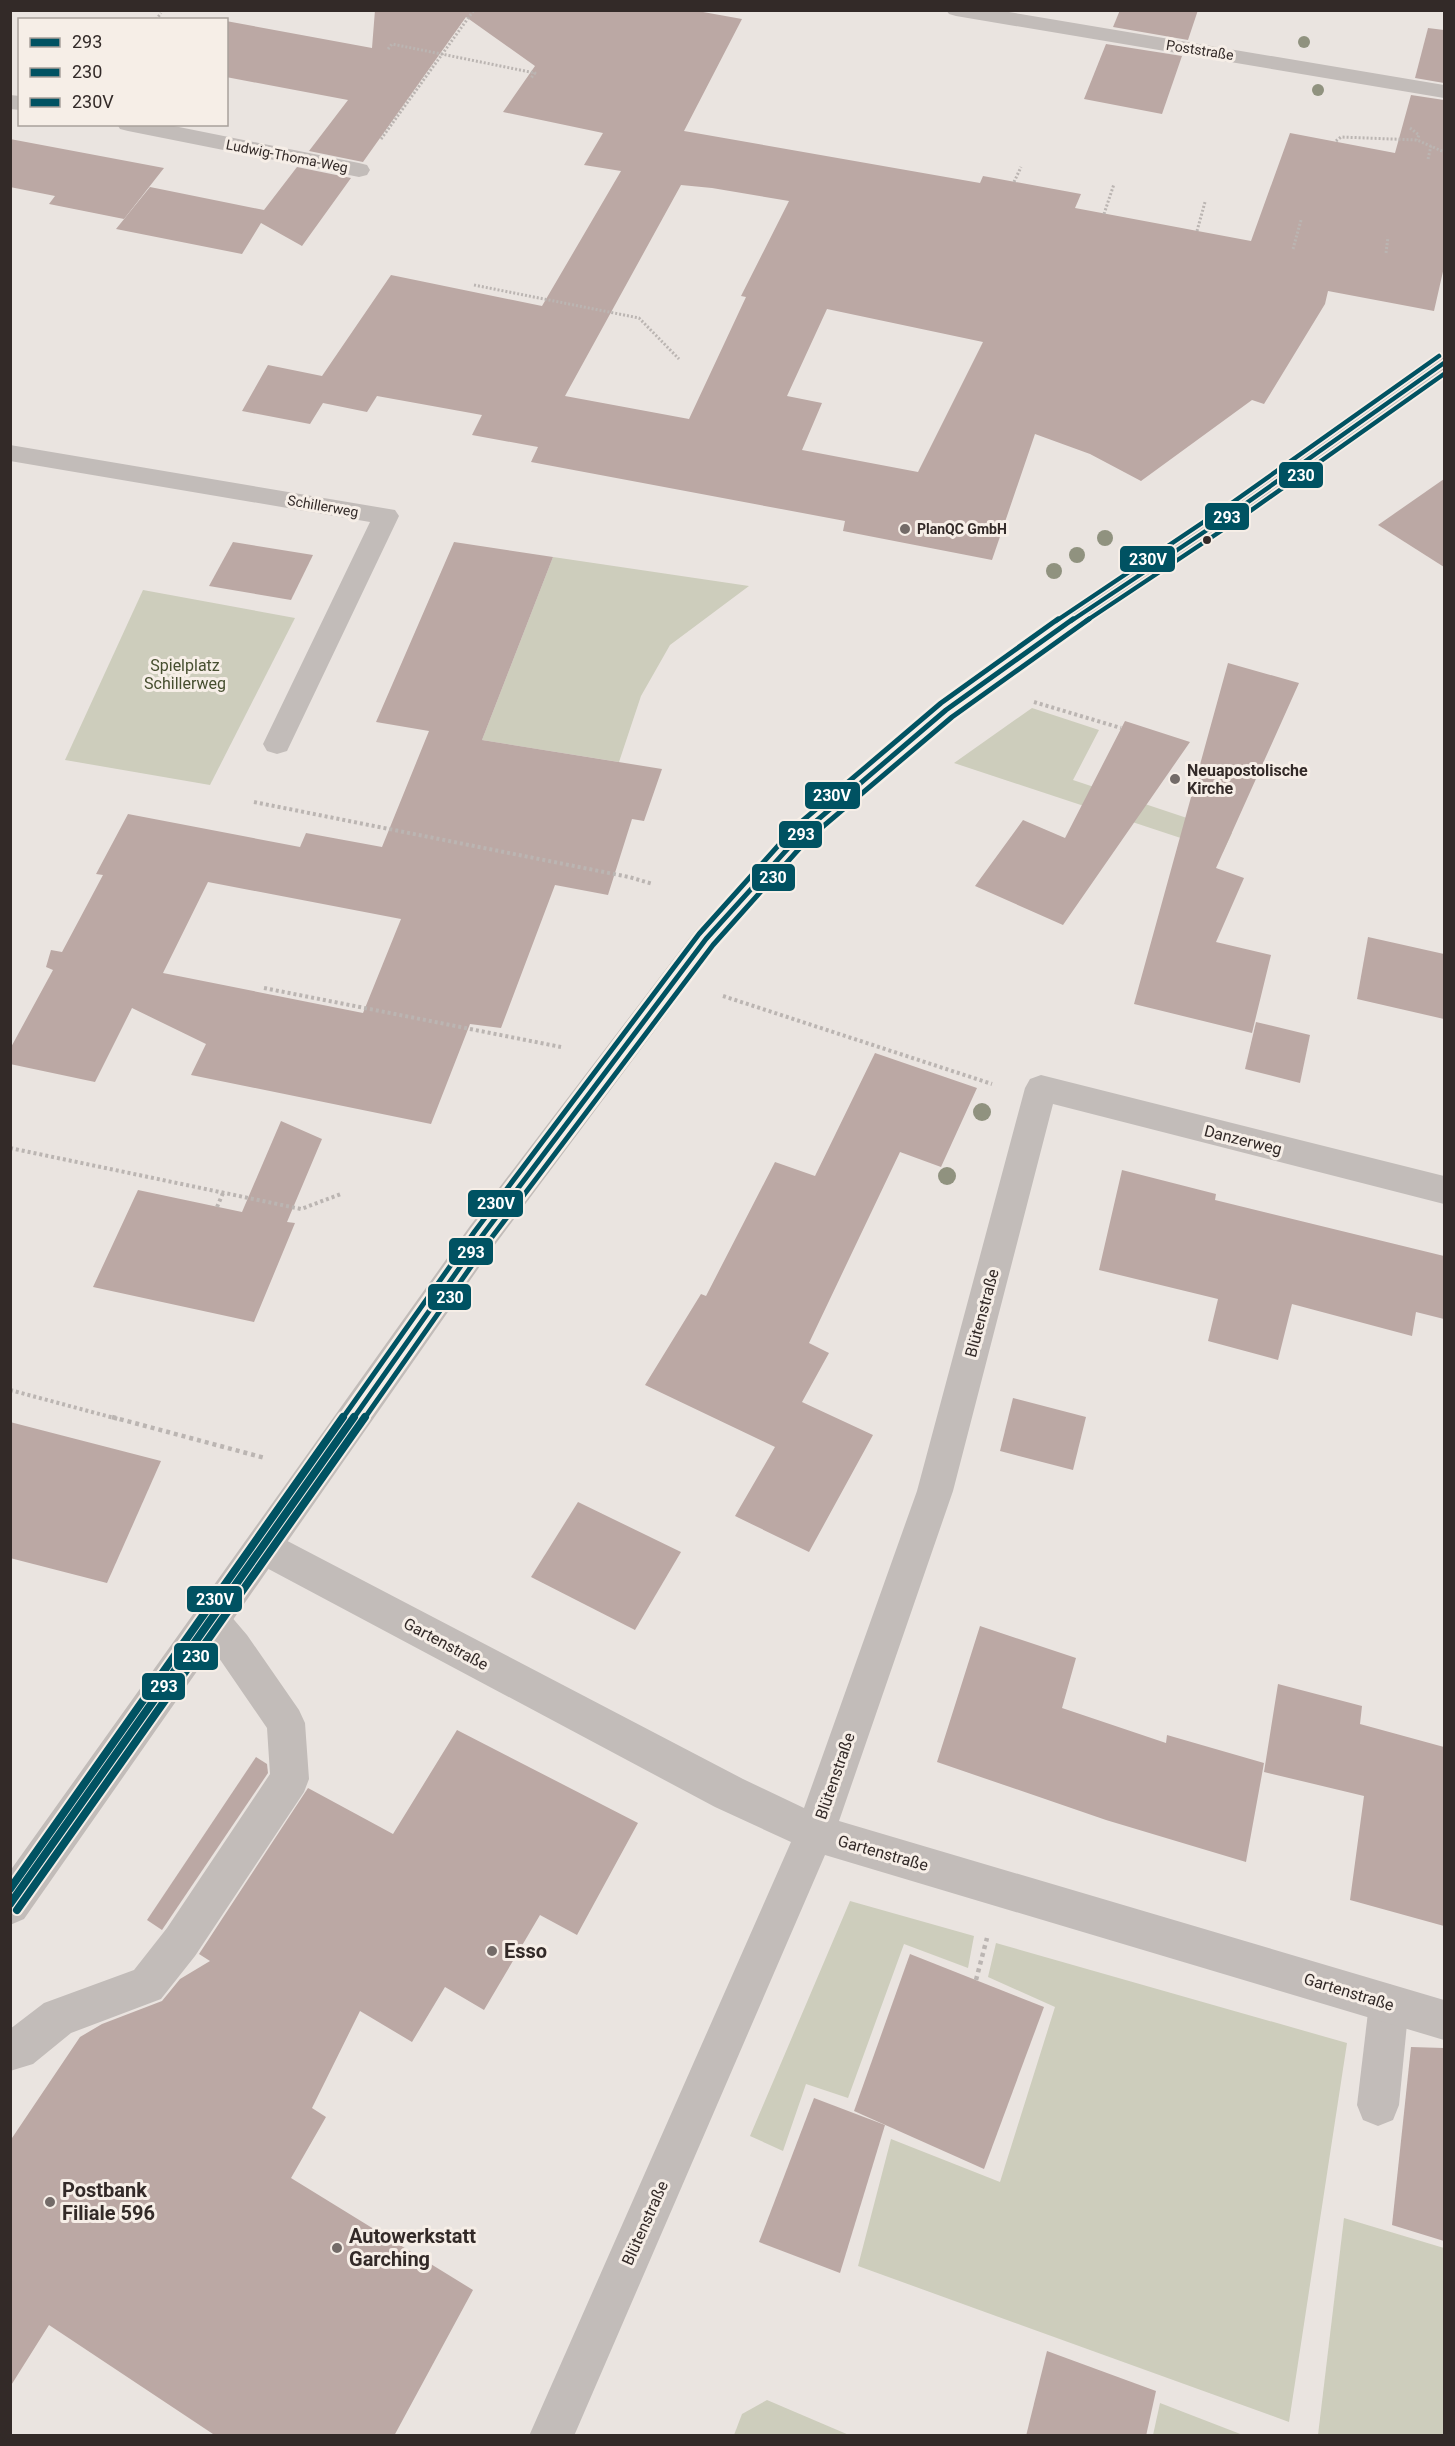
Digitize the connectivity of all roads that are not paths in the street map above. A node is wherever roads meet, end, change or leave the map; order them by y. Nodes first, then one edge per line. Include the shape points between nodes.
1 (956, 10) edge
2 (1056, 18) edge
3 (1444, 92) edge
4 (138, 126) edge
5 (359, 170) road end
6 (1444, 363) edge
7 (10, 453) edge
8 (277, 744) dead end
9 (1039, 1094) joint
10 (1444, 1190) edge
11 (262, 1548) junction
12 (211, 1620) junction
13 (815, 1833) junction
14 (10, 1905) edge
15 (1389, 2004) junction
16 (1444, 2020) edge
17 (10, 2051) edge
18 (1378, 2105) dead end
19 (552, 2436) edge

1 - 2 street, Poststraße
2 - 3 street, Poststraße
4 - 5 street, Ludwig-Thoma-Weg
6 - 11 street via 946,710 801,834 706,939 482,1236
7 - 8 street, Schillerweg via 386,516
9 - 10 street, Danzerweg
9 - 13 street, Blütenstraße via 935,1491
11 - 12 street
11 - 13 street, Gartenstraße via 729,1793
12 - 14 street
12 - 17 street via 286,1723 290,1779 181,1942 147,1985 58,2017
13 - 15 street, Gartenstraße
13 - 19 street, Blütenstraße
15 - 16 street, Gartenstraße
15 - 18 street

